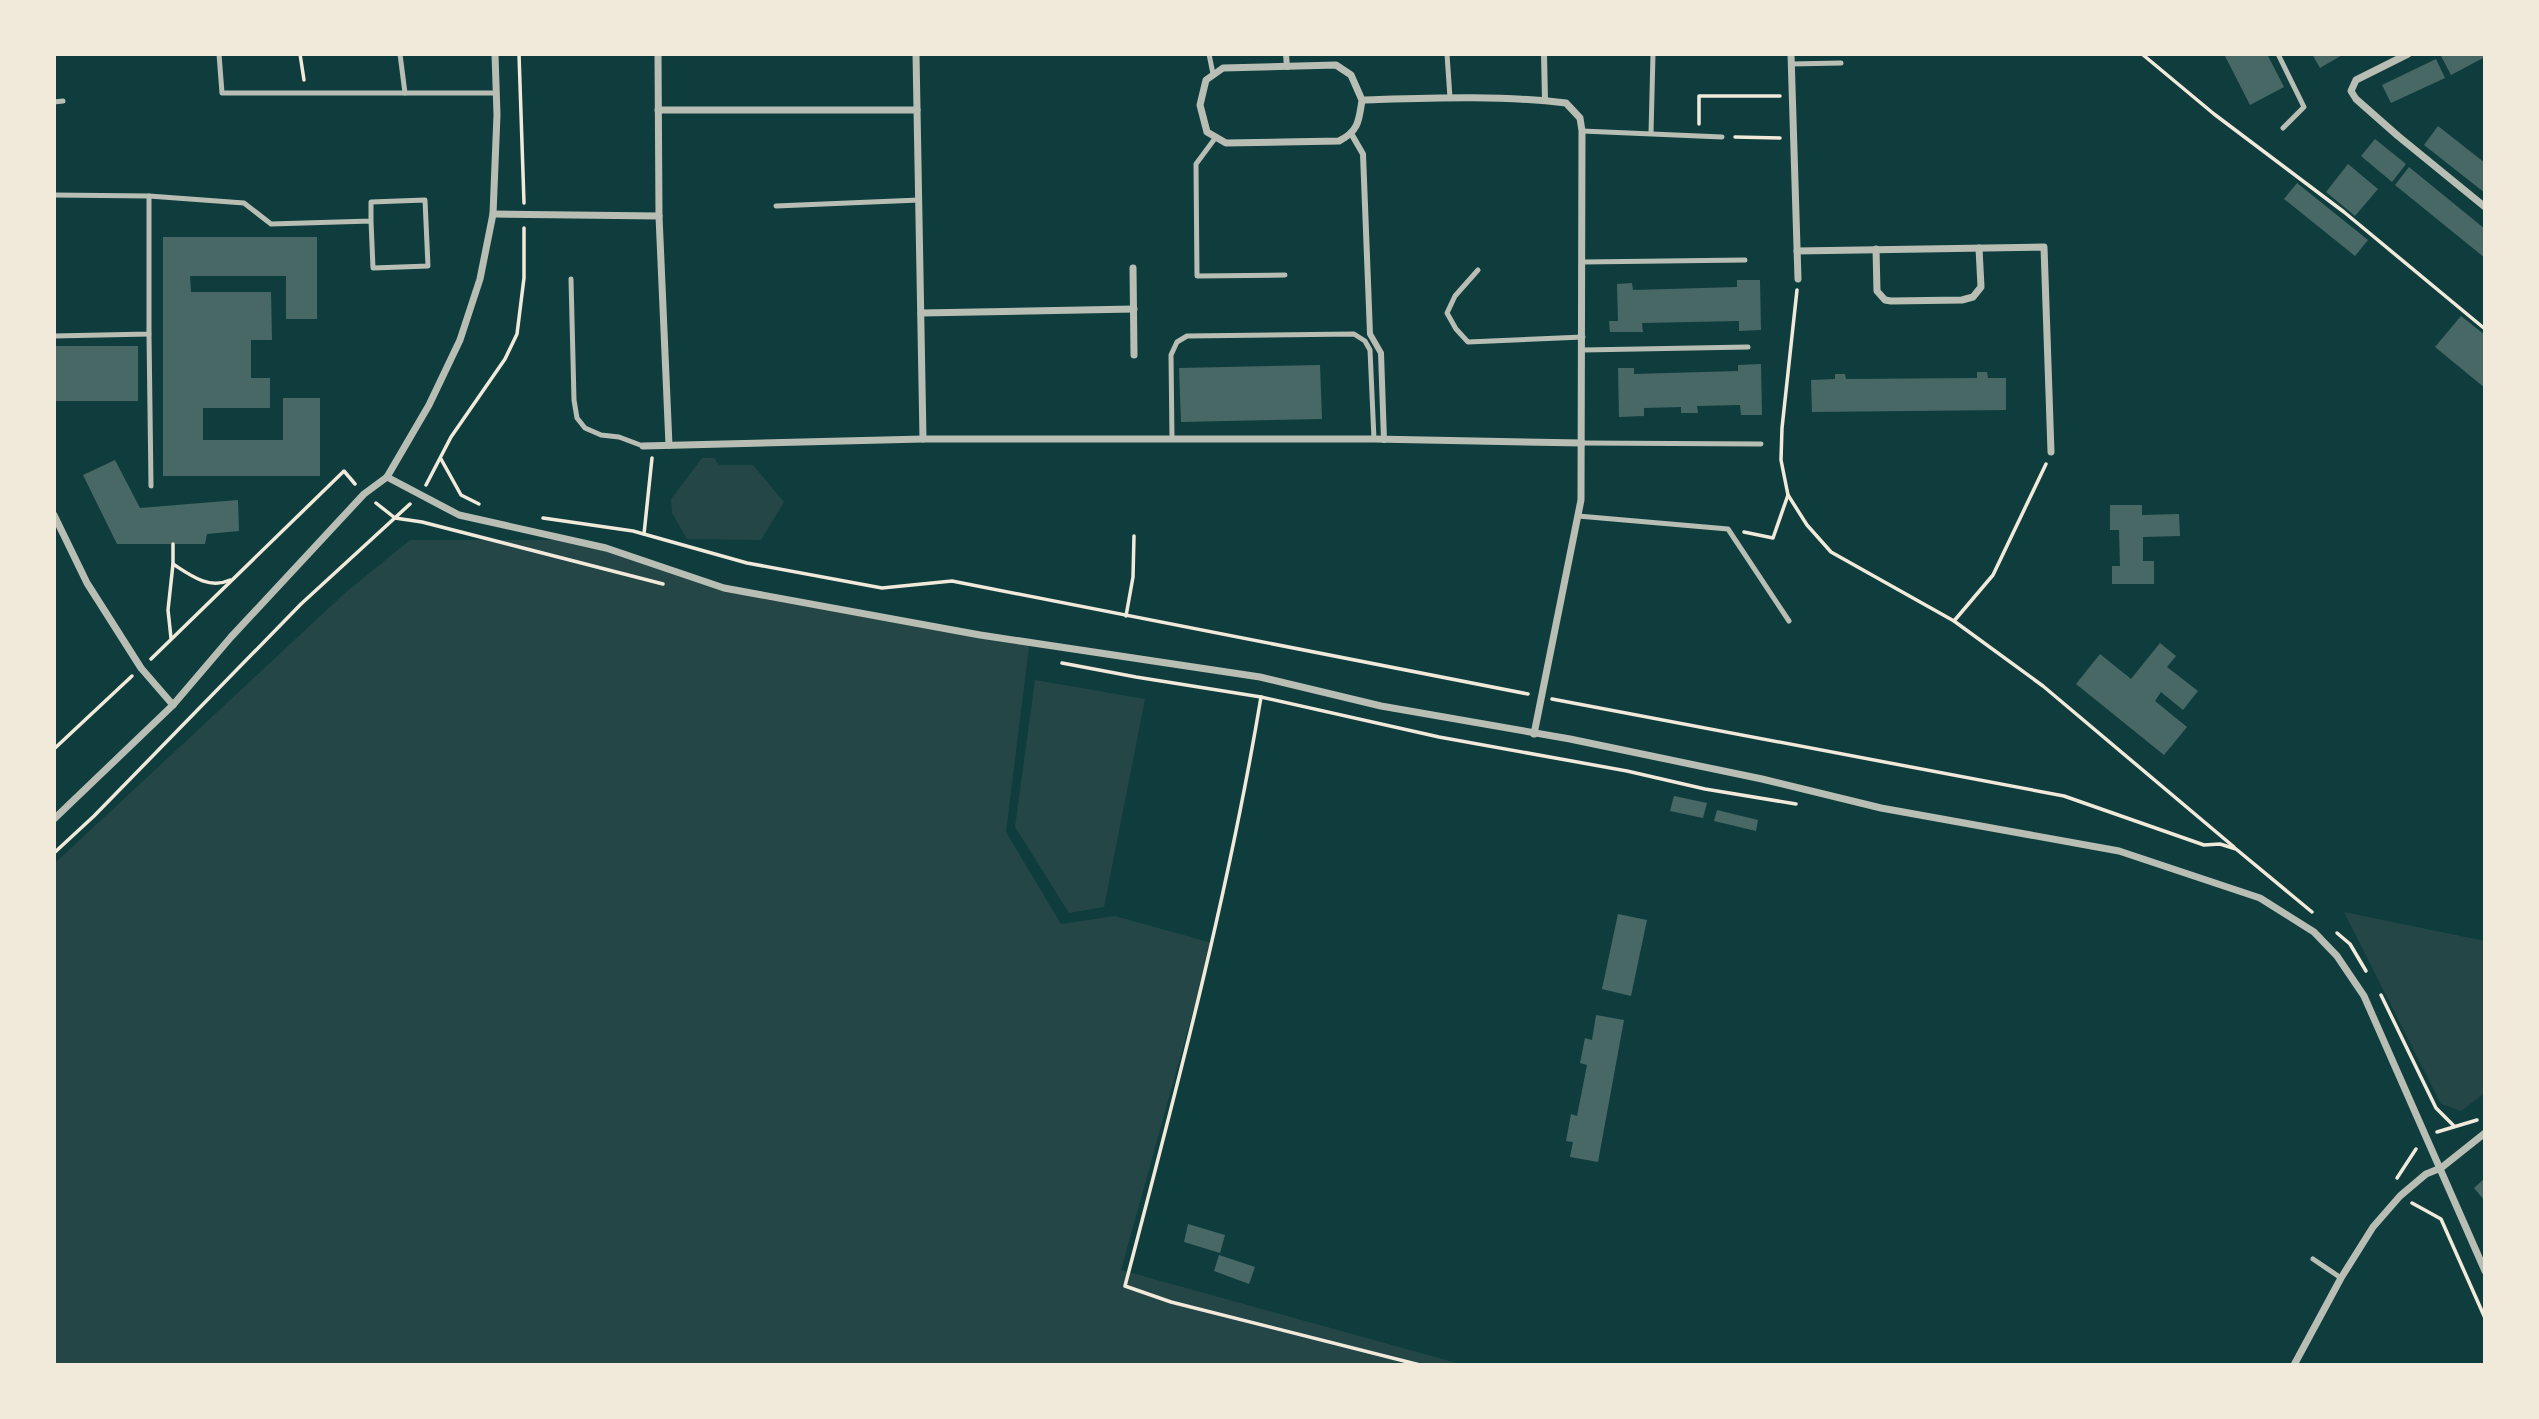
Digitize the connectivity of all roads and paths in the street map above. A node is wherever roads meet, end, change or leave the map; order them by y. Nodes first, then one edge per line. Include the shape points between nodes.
1 (219, 54) edge
2 (300, 54) edge
3 (400, 54) edge
4 (495, 54) edge
5 (658, 54) edge
6 (916, 54) edge
7 (1209, 54) edge
8 (1286, 54) edge
9 (1447, 54) edge
10 (1544, 54) edge
11 (1653, 54) edge
12 (1791, 54) edge
13 (2142, 54) edge
14 (2278, 54) edge
15 (2407, 54) edge
16 (1841, 63) dead end
17 (1791, 64) junction
18 (1287, 67) junction
19 (1213, 74) junction
20 (305, 93) junction
21 (405, 93) junction
22 (496, 93) junction
23 (1792, 96) junction
24 (1450, 98) junction
25 (1362, 100) junction
26 (63, 101) dead end
27 (1545, 101) junction
28 (54, 102) edge
29 (658, 110) junction
30 (917, 110) junction
31 (2283, 128) dead end
32 (1583, 131) junction
33 (1651, 133) junction
34 (1352, 135) junction
35 (1699, 136) junction
36 (1722, 136) joint
37 (1216, 137) junction
38 (1794, 138) junction
39 (54, 195) edge
40 (149, 196) junction
41 (919, 200) junction
42 (776, 206) dead end
43 (2485, 207) edge
44 (493, 214) junction
45 (659, 216) junction
46 (371, 221) junction
47 (1979, 248) junction
48 (1876, 249) junction
49 (1797, 251) junction
50 (1745, 260) dead end
51 (1583, 262) junction
52 (1133, 268) dead end
53 (1478, 270) dead end
54 (1285, 275) dead end
55 (571, 279) dead end
56 (1798, 279) joint
57 (1134, 309) junction
58 (921, 313) junction
59 (2485, 329) edge
60 (149, 334) junction
61 (54, 336) edge
62 (1583, 337) junction
63 (1748, 347) dead end
64 (1583, 350) junction
65 (1134, 355) dead end
66 (923, 439) junction
67 (1172, 439) junction
68 (1374, 439) junction
69 (1384, 440) junction
70 (1582, 443) junction
71 (1761, 444) dead end
72 (669, 445) junction
73 (643, 446) joint
74 (654, 446) junction
75 (2050, 452) joint
76 (441, 460) dead end
77 (387, 477) junction
78 (151, 486) dead end
79 (364, 494) junction
80 (1788, 495) junction
81 (482, 506) dead end
82 (54, 515) edge
83 (1578, 516) junction
84 (538, 518) dead end
85 (1728, 529) junction
86 (643, 534) junction
87 (1134, 536) dead end
88 (173, 544) dead end
89 (173, 564) junction
90 (235, 578) junction
91 (667, 585) dead end
92 (1126, 616) junction
93 (1789, 621) dead end
94 (1954, 621) junction
95 (171, 640) junction
96 (1051, 661) dead end
97 (141, 668) junction
98 (1261, 696) junction
99 (1541, 696) junction
100 (173, 705) junction
101 (1534, 734) junction
102 (54, 749) edge
103 (1806, 805) dead end
104 (54, 819) edge
105 (2236, 849) junction
106 (2288, 893) dead end
107 (2412, 1063) dead end
108 (2485, 1118) edge
109 (2485, 1133) edge
110 (2411, 1138) dead end
111 (2441, 1168) junction
112 (2426, 1174) junction
113 (2400, 1196) junction
114 (2313, 1259) dead end
115 (2485, 1271) edge
116 (2341, 1278) junction
117 (2485, 1318) edge
118 (1420, 1365) edge
119 (2294, 1365) edge

1 - 20 lane via 222,93
2 - 20 path
3 - 21 lane
4 - 22 street
5 - 29 street
6 - 30 street
7 - 19 lane
8 - 18 street
9 - 24 lane
10 - 27 street
11 - 33 lane
12 - 17 street
13 - 59 path
14 - 31 lane via 2304,107
15 - 43 street via 2356,80 2351,91
16 - 17 lane
17 - 23 street
18 - 19 street via 1223,68
18 - 25 street via 1336,65 1351,75
19 - 37 street via 1206,80 1200,106 1207,132
20 - 21 lane
21 - 22 lane
22 - 44 street
23 - 35 path via 1699,96
23 - 38 street
24 - 25 street
24 - 27 street
25 - 34 street
26 - 28 lane
27 - 32 street via 1566,103 1580,118
29 - 30 street
29 - 45 street
30 - 41 street
32 - 33 lane
32 - 51 street
33 - 35 lane
34 - 37 street via 1339,141 1314,142 1226,143
34 - 69 street via 1363,154 1370,334 1381,353
35 - 36 lane
36 - 38 path
37 - 54 lane via 1196,164 1197,276
38 - 49 street
39 - 40 lane
40 - 46 lane via 244,203 271,224
40 - 60 lane
41 - 42 lane
41 - 58 street
44 - 45 street
44 - 77 street via 480,279 460,340
45 - 72 street
46 - 46 lane via 371,202 425,200 428,266 373,268
47 - 48 street
47 - 48 street via 1981,287 1968,299 1891,302 1877,291
47 - 75 street via 2044,247
48 - 49 street
49 - 56 street
50 - 51 lane
51 - 62 street
52 - 57 street
53 - 62 lane via 1447,313 1468,342
55 - 73 lane via 577,418 584,428
56 - 80 path via 1782,428
57 - 58 street
57 - 65 street
58 - 66 street
60 - 61 lane
60 - 78 lane
62 - 64 street
63 - 64 lane
64 - 70 street
66 - 67 street
66 - 72 street
67 - 68 street
67 - 68 lane via 1171,355 1177,342 1186,337 1354,334 1370,351
68 - 69 street
69 - 70 street
70 - 71 lane
70 - 83 street
72 - 74 street
73 - 74 street
74 - 86 path
75 - 94 path via 1993,575
76 - 81 path via 461,495
77 - 79 street
77 - 101 street via 458,515 606,548 724,588 979,635 1260,677 1381,706
79 - 90 path via 344,471
79 - 91 path via 395,518
79 - 100 street
80 - 85 path via 1773,538
80 - 94 path via 1831,552
82 - 97 street via 87,583
83 - 85 lane
83 - 99 street
84 - 86 path
85 - 93 lane
86 - 92 path via 747,563 881,588 952,582
87 - 92 path
88 - 89 path
89 - 90 path via 208,583
89 - 95 path via 168,610
90 - 95 path
92 - 99 path
94 - 105 path via 2043,686
95 - 97 path
96 - 98 path
97 - 100 street
97 - 102 path
98 - 103 path via 1439,737
98 - 118 path via 1199,1003 1125,1286 1171,1302
99 - 101 street
99 - 105 path via 2064,796 2204,845
100 - 104 street
101 - 111 street via 1762,779 1881,808 2119,851 2260,898 2314,932 2337,956 2391,1054
105 - 106 path
107 - 108 path via 2436,1108 2454,1126
109 - 111 street
110 - 112 path
111 - 112 street
111 - 115 street
112 - 113 street
113 - 116 street via 2373,1227
113 - 117 path via 2441,1219
114 - 116 lane
116 - 119 street

